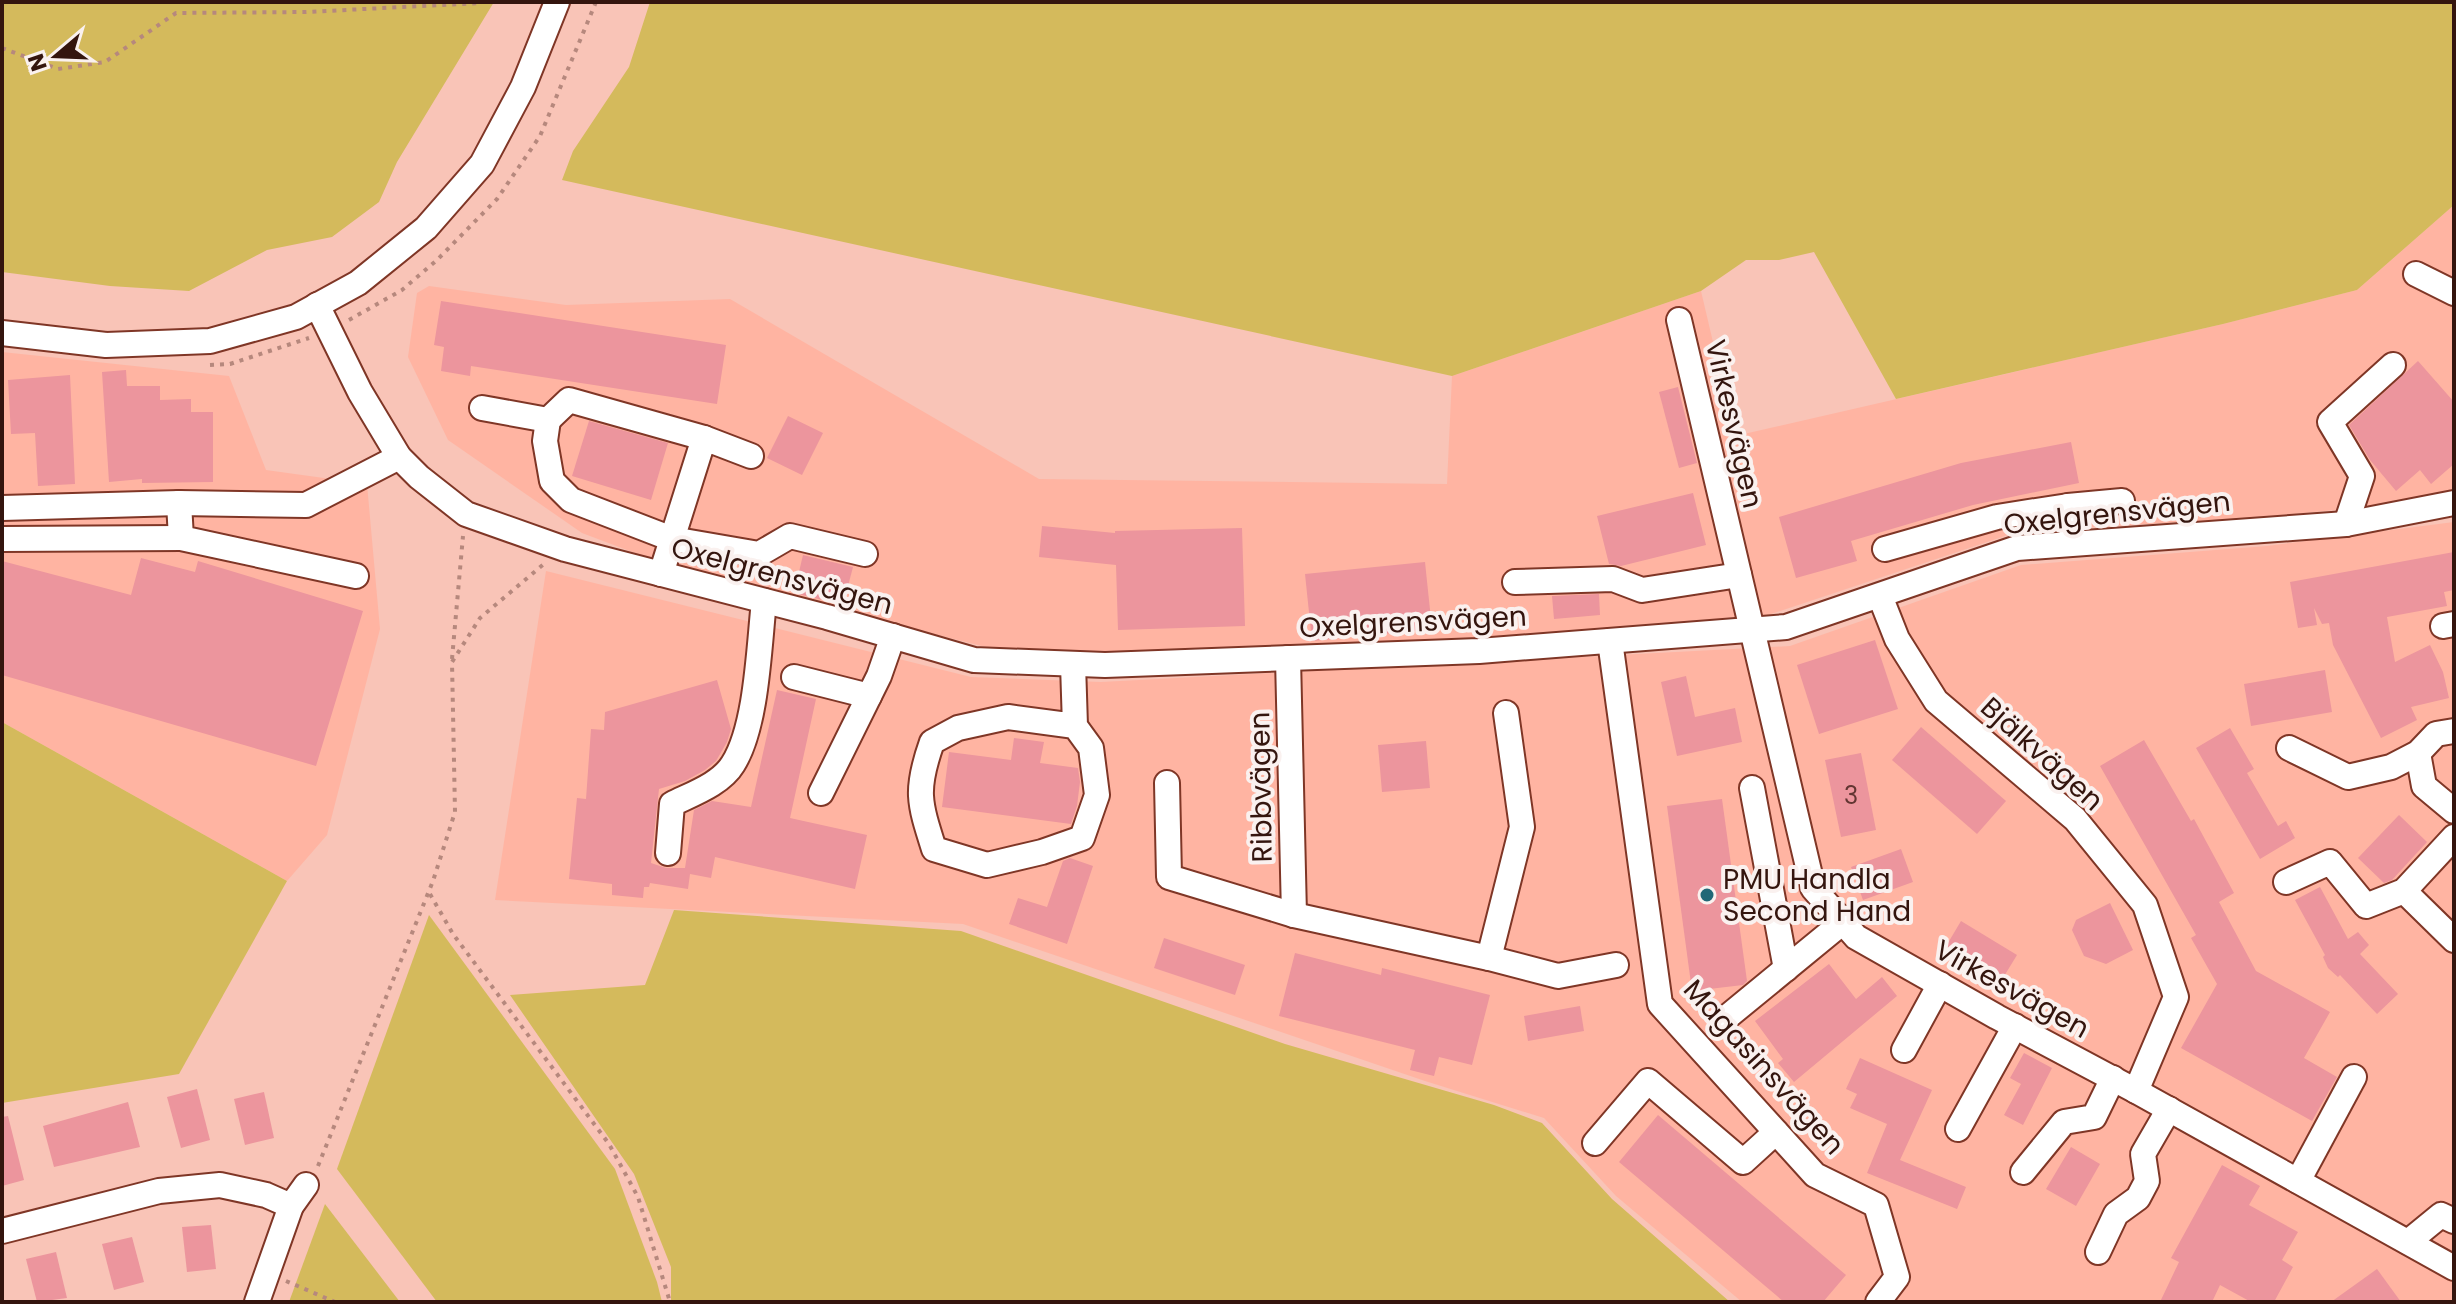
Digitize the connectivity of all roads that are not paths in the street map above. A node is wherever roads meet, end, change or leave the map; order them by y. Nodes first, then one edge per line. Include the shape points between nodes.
1 (557, 2) edge
2 (2416, 274) dead end
3 (2454, 293) edge
4 (317, 305) junction
5 (1679, 320) dead end
6 (2, 333) edge
7 (2393, 365) dead end
8 (482, 408) dead end
9 (548, 420) junction
10 (704, 438) junction
11 (751, 456) dead end
12 (399, 457) junction
13 (2122, 501) dead end
14 (179, 503) junction
15 (2454, 503) edge
16 (2068, 506) junction
17 (2, 508) edge
18 (2346, 524) junction
19 (181, 538) junction
20 (2, 539) edge
21 (672, 539) junction
22 (2073, 543) junction
23 (1885, 549) dead end
24 (865, 554) dead end
25 (661, 574) junction
26 (1739, 575) junction
27 (356, 576) dead end
28 (1515, 582) dead end
29 (1880, 596) junction
30 (764, 601) junction
31 (1753, 630) junction
32 (893, 636) junction
33 (1610, 641) junction
34 (1288, 658) junction
35 (1073, 664) junction
36 (794, 677) dead end
37 (869, 696) junction
38 (1506, 713) dead end
39 (1075, 726) junction
40 (2454, 731) edge
41 (2289, 748) dead end
42 (2418, 753) junction
43 (1167, 783) dead end
44 (1752, 788) dead end
45 (821, 793) dead end
46 (2454, 811) edge
47 (2454, 837) edge
48 (668, 853) dead end
49 (2286, 882) dead end
50 (2404, 891) junction
51 (1294, 915) junction
52 (1843, 922) junction
53 (2454, 940) edge
54 (1489, 958) junction
55 (1616, 965) dead end
56 (1786, 969) junction
57 (1940, 984) junction
58 (1721, 1022) dead end
59 (2015, 1026) junction
60 (1904, 1050) dead end
61 (2354, 1077) dead end
62 (2113, 1078) junction
63 (2136, 1091) junction
64 (2169, 1109) junction
65 (1958, 1129) dead end
66 (1776, 1132) junction
67 (1595, 1143) dead end
68 (2023, 1172) dead end
69 (2298, 1181) junction
70 (306, 1185) road end
71 (291, 1206) junction
72 (2454, 1221) edge
73 (2, 1231) edge
74 (2408, 1242) junction
75 (2098, 1252) dead end
76 (2454, 1268) edge
77 (257, 1302) edge
78 (1878, 1302) edge

1 - 4 street via 523,87 482,164 426,228 358,283
2 - 3 street
4 - 6 street via 296,317 210,341 106,345
4 - 12 street, Oxelgrensvägen
5 - 26 street, Virkesvägen
7 - 18 street via 2330,422 2362,476
8 - 9 street
9 - 10 street via 569,400
9 - 21 street via 545,441 552,481 571,500
10 - 11 street
10 - 21 street
12 - 14 street via 306,505
12 - 25 street, Oxelgrensvägen via 466,514 565,549
13 - 16 street
14 - 17 street
14 - 19 street
15 - 18 street, Oxelgrensvägen
16 - 22 street
16 - 23 street via 1997,517
18 - 22 street, Oxelgrensvägen
19 - 20 street
19 - 27 street
21 - 24 street via 759,554 790,536
21 - 25 street
22 - 29 street, Oxelgrensvägen via 2017,548
25 - 30 street, Oxelgrensvägen
26 - 28 street via 1642,590 1613,579
26 - 31 street, Virkesvägen
29 - 31 street, Oxelgrensvägen via 1786,627
29 - 63 street, Bjälkvägen via 1897,639 1936,701 2075,819 2145,905 2176,997
30 - 32 street, Oxelgrensvägen
30 - 48 street via 748,729 733,766 672,804
31 - 33 street, Oxelgrensvägen
31 - 52 street, Virkesvägen via 1813,888
32 - 35 street, Oxelgrensvägen via 974,660
32 - 37 street
33 - 34 street, Oxelgrensvägen
33 - 66 street, Magasinsvägen via 1660,1004
34 - 35 street, Oxelgrensvägen
34 - 51 street, Ribbvägen
35 - 39 street
36 - 37 street
37 - 45 street
38 - 54 street via 1522,827
39 - 39 street via 1008,717 958,728 932,742 920,774 921,808 934,849 987,865 1082,838 1097,795 1091,748
40 - 42 street via 2436,734
41 - 42 street via 2348,777 2391,767
42 - 46 street via 2424,786
43 - 51 street via 1169,877
44 - 56 street
47 - 50 street
49 - 50 street via 2330,862 2366,906
50 - 53 street
51 - 54 street
52 - 56 street
52 - 57 street, Virkesvägen via 1856,937
54 - 55 street via 1558,976
56 - 58 street
57 - 59 street, Virkesvägen
57 - 60 street
59 - 62 street, Virkesvägen
59 - 65 street
61 - 69 street
62 - 63 street, Virkesvägen
62 - 68 street via 2094,1117 2064,1122
63 - 64 street, Virkesvägen
64 - 69 street, Virkesvägen
64 - 75 street via 2143,1154 2147,1181 2138,1198 2116,1214
66 - 67 street via 1743,1162 1648,1081
66 - 78 street, Magasinsvägen via 1815,1175 1876,1205 1897,1277
69 - 74 street, Virkesvägen
70 - 71 street
71 - 73 street via 220,1185 159,1191
71 - 77 street
72 - 74 street via 2441,1215
74 - 76 street, Virkesvägen

